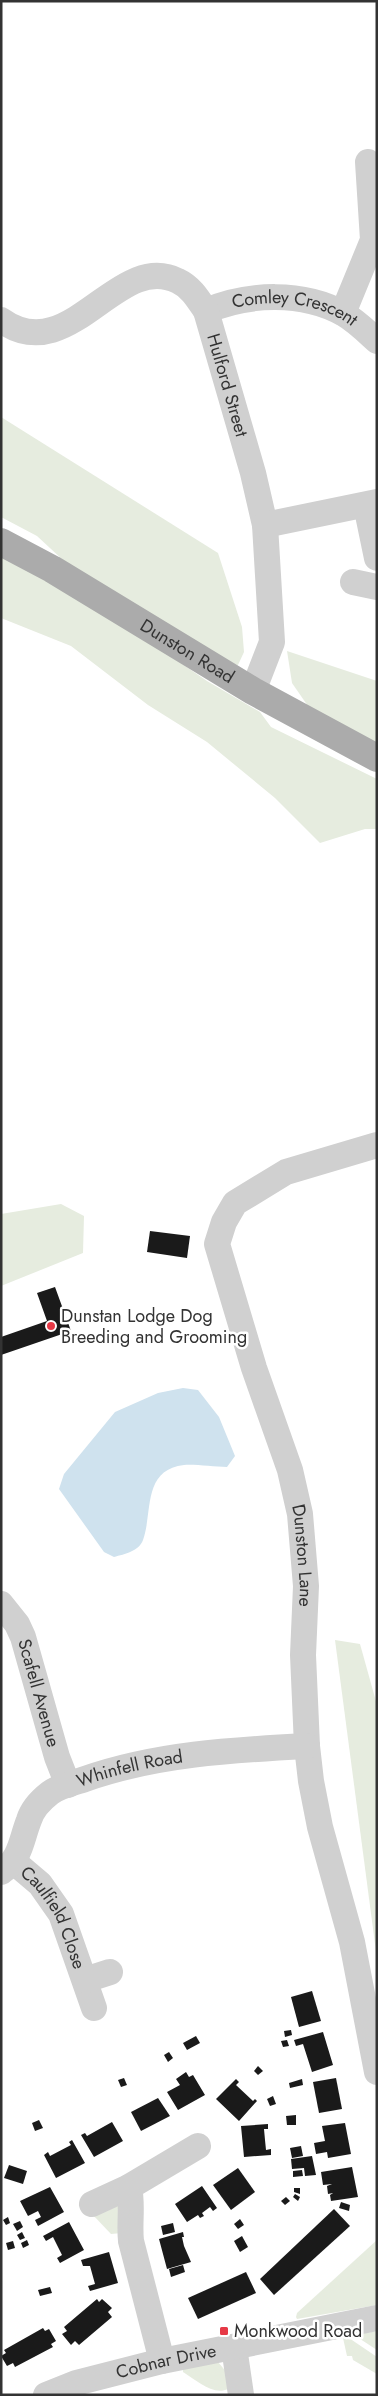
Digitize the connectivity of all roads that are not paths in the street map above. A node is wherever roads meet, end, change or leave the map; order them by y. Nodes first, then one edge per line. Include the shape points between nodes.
1 (368, 162) dead end
2 (375, 241) edge
3 (206, 311) junction
4 (343, 314) junction
5 (1, 320) edge
6 (377, 341) edge
7 (372, 503) edge
8 (266, 525) junction
9 (1, 542) edge
10 (377, 558) edge
11 (253, 691) junction
12 (377, 758) edge
13 (377, 1145) edge
14 (1, 1604) edge
15 (307, 1746) junction
16 (68, 1785) junction
17 (8, 1867) edge
18 (110, 1972) dead end
19 (85, 1980) junction
20 (94, 2008) dead end
21 (377, 2072) edge
22 (198, 2146) dead end
23 (129, 2187) junction
24 (92, 2204) dead end
25 (377, 2318) edge
26 (234, 2347) junction
27 (162, 2361) junction
28 (46, 2395) edge
29 (241, 2395) edge

1 - 2 street
2 - 4 street
3 - 4 street, Comley Crescent via 225,303 263,296 290,298
3 - 5 street, Hulford Street via 192,291 177,280 156,276 137,278 56,329 36,333
3 - 8 street, Hulford Street
4 - 6 street, Comley Crescent
7 - 8 street
7 - 10 street
8 - 11 street, Hulford Street via 272,642
9 - 11 main road, Dunston Road via 52,568
11 - 12 main road, Dunston Road
13 - 15 street, Dunston Lane via 286,1172 235,1203 217,1244 254,1368 290,1470 300,1514 306,1586 303,1656
14 - 16 street, Scafell Avenue via 23,1637
15 - 16 street, Whinfell Road via 236,1750 151,1761
15 - 21 street, Dunston Lane via 320,1827 352,1942
16 - 17 street, Whinfell Road via 52,1792 39,1804 29,1819 22,1845
17 - 19 street, Caulfield Close via 40,1884 53,1899
18 - 19 street, Caulfield Close
19 - 20 street, Caulfield Close
22 - 23 street
23 - 24 street
23 - 27 street via 131,2241
25 - 26 street, Cobnar Drive
26 - 27 street, Cobnar Drive
26 - 29 street
27 - 28 street, Cobnar Drive via 76,2383

